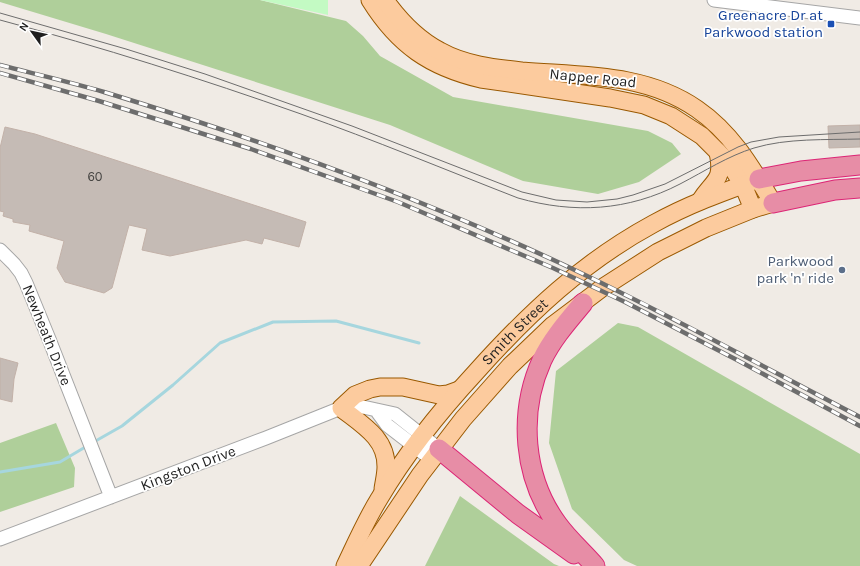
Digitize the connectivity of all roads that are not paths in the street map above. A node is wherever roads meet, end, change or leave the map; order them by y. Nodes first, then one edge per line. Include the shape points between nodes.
1 (370, 0) edge
2 (385, 0) edge
3 (714, 0) edge
4 (860, 18) edge
5 (718, 152) junction
6 (860, 165) edge
7 (751, 182) junction
8 (860, 188) edge
9 (700, 201) junction
10 (773, 203) junction
11 (753, 209) junction
12 (0, 250) edge
13 (582, 303) junction
14 (459, 390) junction
15 (341, 408) junction
16 (418, 441) junction
17 (435, 454) junction
18 (382, 493) junction
19 (111, 497) junction
20 (0, 539) edge
21 (345, 566) edge
22 (358, 566) edge
23 (594, 566) edge

1 - 5 main road, Napper Road via 400,38 428,60 445,68 481,79 644,105 682,122 702,136
2 - 7 main road, Napper Road via 402,23 427,43 469,63 505,69 626,80 675,96 698,110 738,147
3 - 4 street
5 - 7 main road, Napper Road
5 - 9 main road via 721,168 719,176
6 - 7 highway via 801,171
7 - 9 main road, Smith Street
7 - 10 main road, Napper Road
7 - 11 main road, Napper Road
8 - 10 highway via 823,192
9 - 14 main road, Smith Street via 653,224 581,270 520,324
10 - 11 main road, Smith Street
11 - 13 main road, Smith Street via 658,252
12 - 19 street, Newheath Drive via 21,273
13 - 17 main road, Smith Street via 553,325 510,366 463,418
13 - 23 highway via 542,360 531,398 527,433 532,471 545,504 558,525
14 - 15 main road via 438,395 403,387 380,387 355,395
14 - 16 main road, Smith Street
15 - 16 street, Kingston Drive via 363,407 395,414
15 - 18 main road via 369,429 379,441 386,467
15 - 19 street, Kingston Drive
16 - 17 street, Kingston Drive
16 - 18 main road, Smith Street
17 - 22 main road, Smith Street
17 - 23 highway
18 - 21 main road, Smith Street
19 - 20 street, Kingston Drive

